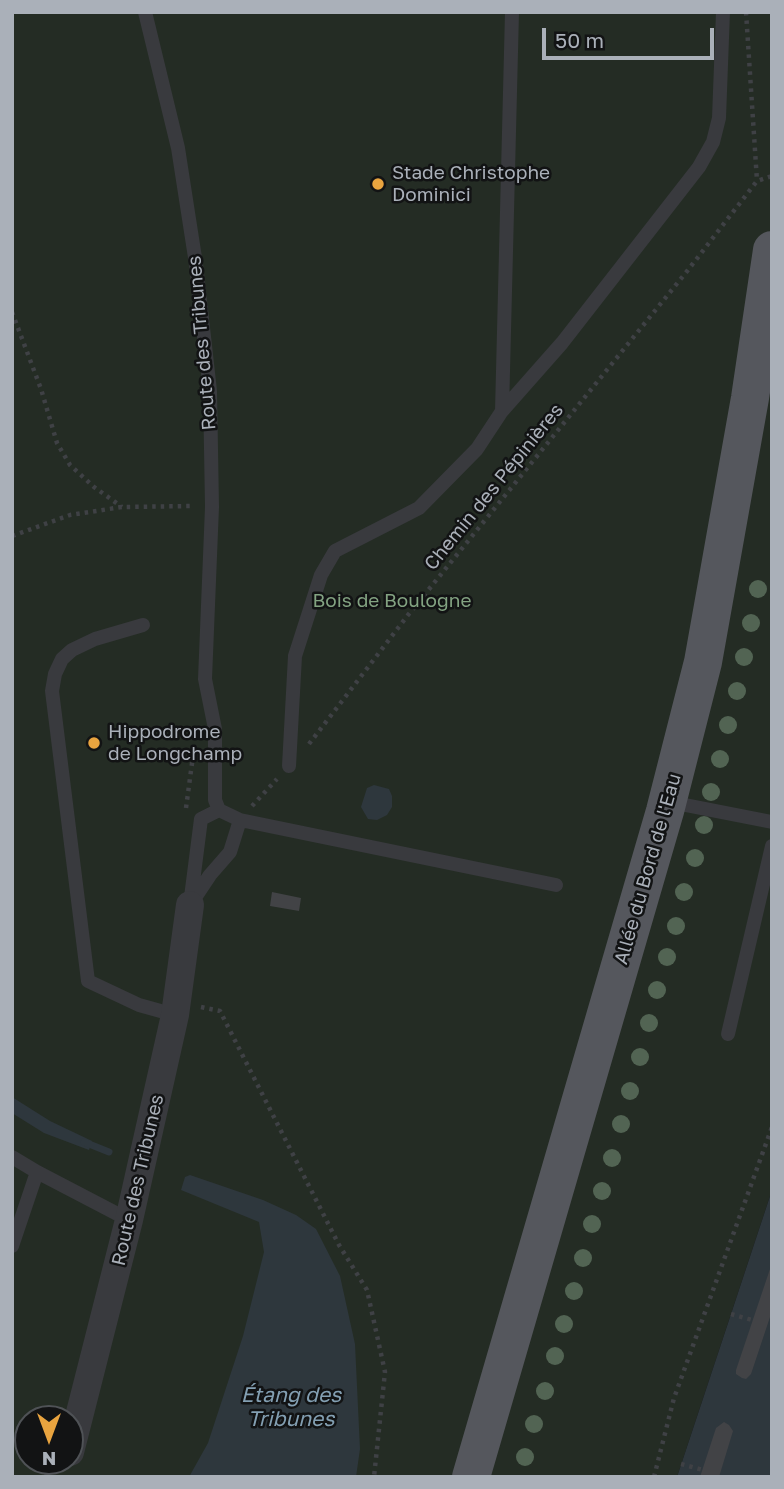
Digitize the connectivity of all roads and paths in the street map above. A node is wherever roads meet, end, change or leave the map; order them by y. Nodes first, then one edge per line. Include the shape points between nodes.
1 (145, 12) edge
2 (512, 12) edge
3 (723, 12) edge
4 (746, 12) edge
5 (772, 176) edge
6 (757, 181) junction
7 (772, 250) edge
8 (12, 312) edge
9 (502, 411) junction
10 (122, 507) junction
11 (212, 507) junction
12 (12, 536) edge
13 (143, 625) dead end
14 (197, 732) dead end
15 (289, 766) junction
16 (667, 802) junction
17 (219, 810) junction
18 (185, 811) dead end
19 (240, 820) junction
20 (772, 822) edge
21 (772, 846) edge
22 (556, 885) dead end
23 (182, 905) junction
24 (177, 1009) junction
25 (728, 1034) dead end
26 (772, 1127) edge
27 (12, 1157) edge
28 (37, 1172) junction
29 (130, 1220) junction
30 (12, 1246) edge
31 (731, 1314) dead end
32 (752, 1320) dead end
33 (82, 1405) edge
34 (681, 1464) dead end
35 (703, 1470) dead end
36 (374, 1477) edge
37 (471, 1477) edge
38 (654, 1477) edge

1 - 11 lane, Route des Tribunes via 178,148 196,264 210,391
2 - 9 lane
3 - 9 lane via 719,118 713,142 699,167 562,343
4 - 6 path
5 - 6 path
6 - 15 path, Chemin des Pépinières
7 - 16 main road, Allée du Bord de l'Eau via 703,662
8 - 10 path via 57,443 71,465
9 - 15 lane via 477,449 419,508 335,551 321,575 295,656
10 - 11 path
10 - 12 path via 70,515
11 - 17 lane, Route des Tribunes via 205,679 215,729 215,800
13 - 24 lane via 72,650 62,659 52,691 88,981 139,1004
14 - 18 path
15 - 19 path, Chemin des Pépinières
16 - 20 lane
16 - 37 main road, Allée du Bord de l'Eau
17 - 19 lane
17 - 23 lane, Route des Tribunes via 201,819
19 - 22 lane
19 - 23 lane, Route des Tribunes via 230,852
21 - 25 lane
23 - 24 street, Route des Tribunes
24 - 29 street, Route des Tribunes
24 - 36 path via 220,1011 339,1245 367,1290 385,1372
26 - 38 path via 674,1398
27 - 28 lane
28 - 29 lane
28 - 30 lane
29 - 33 street, Route des Tribunes
31 - 32 path
34 - 35 path

